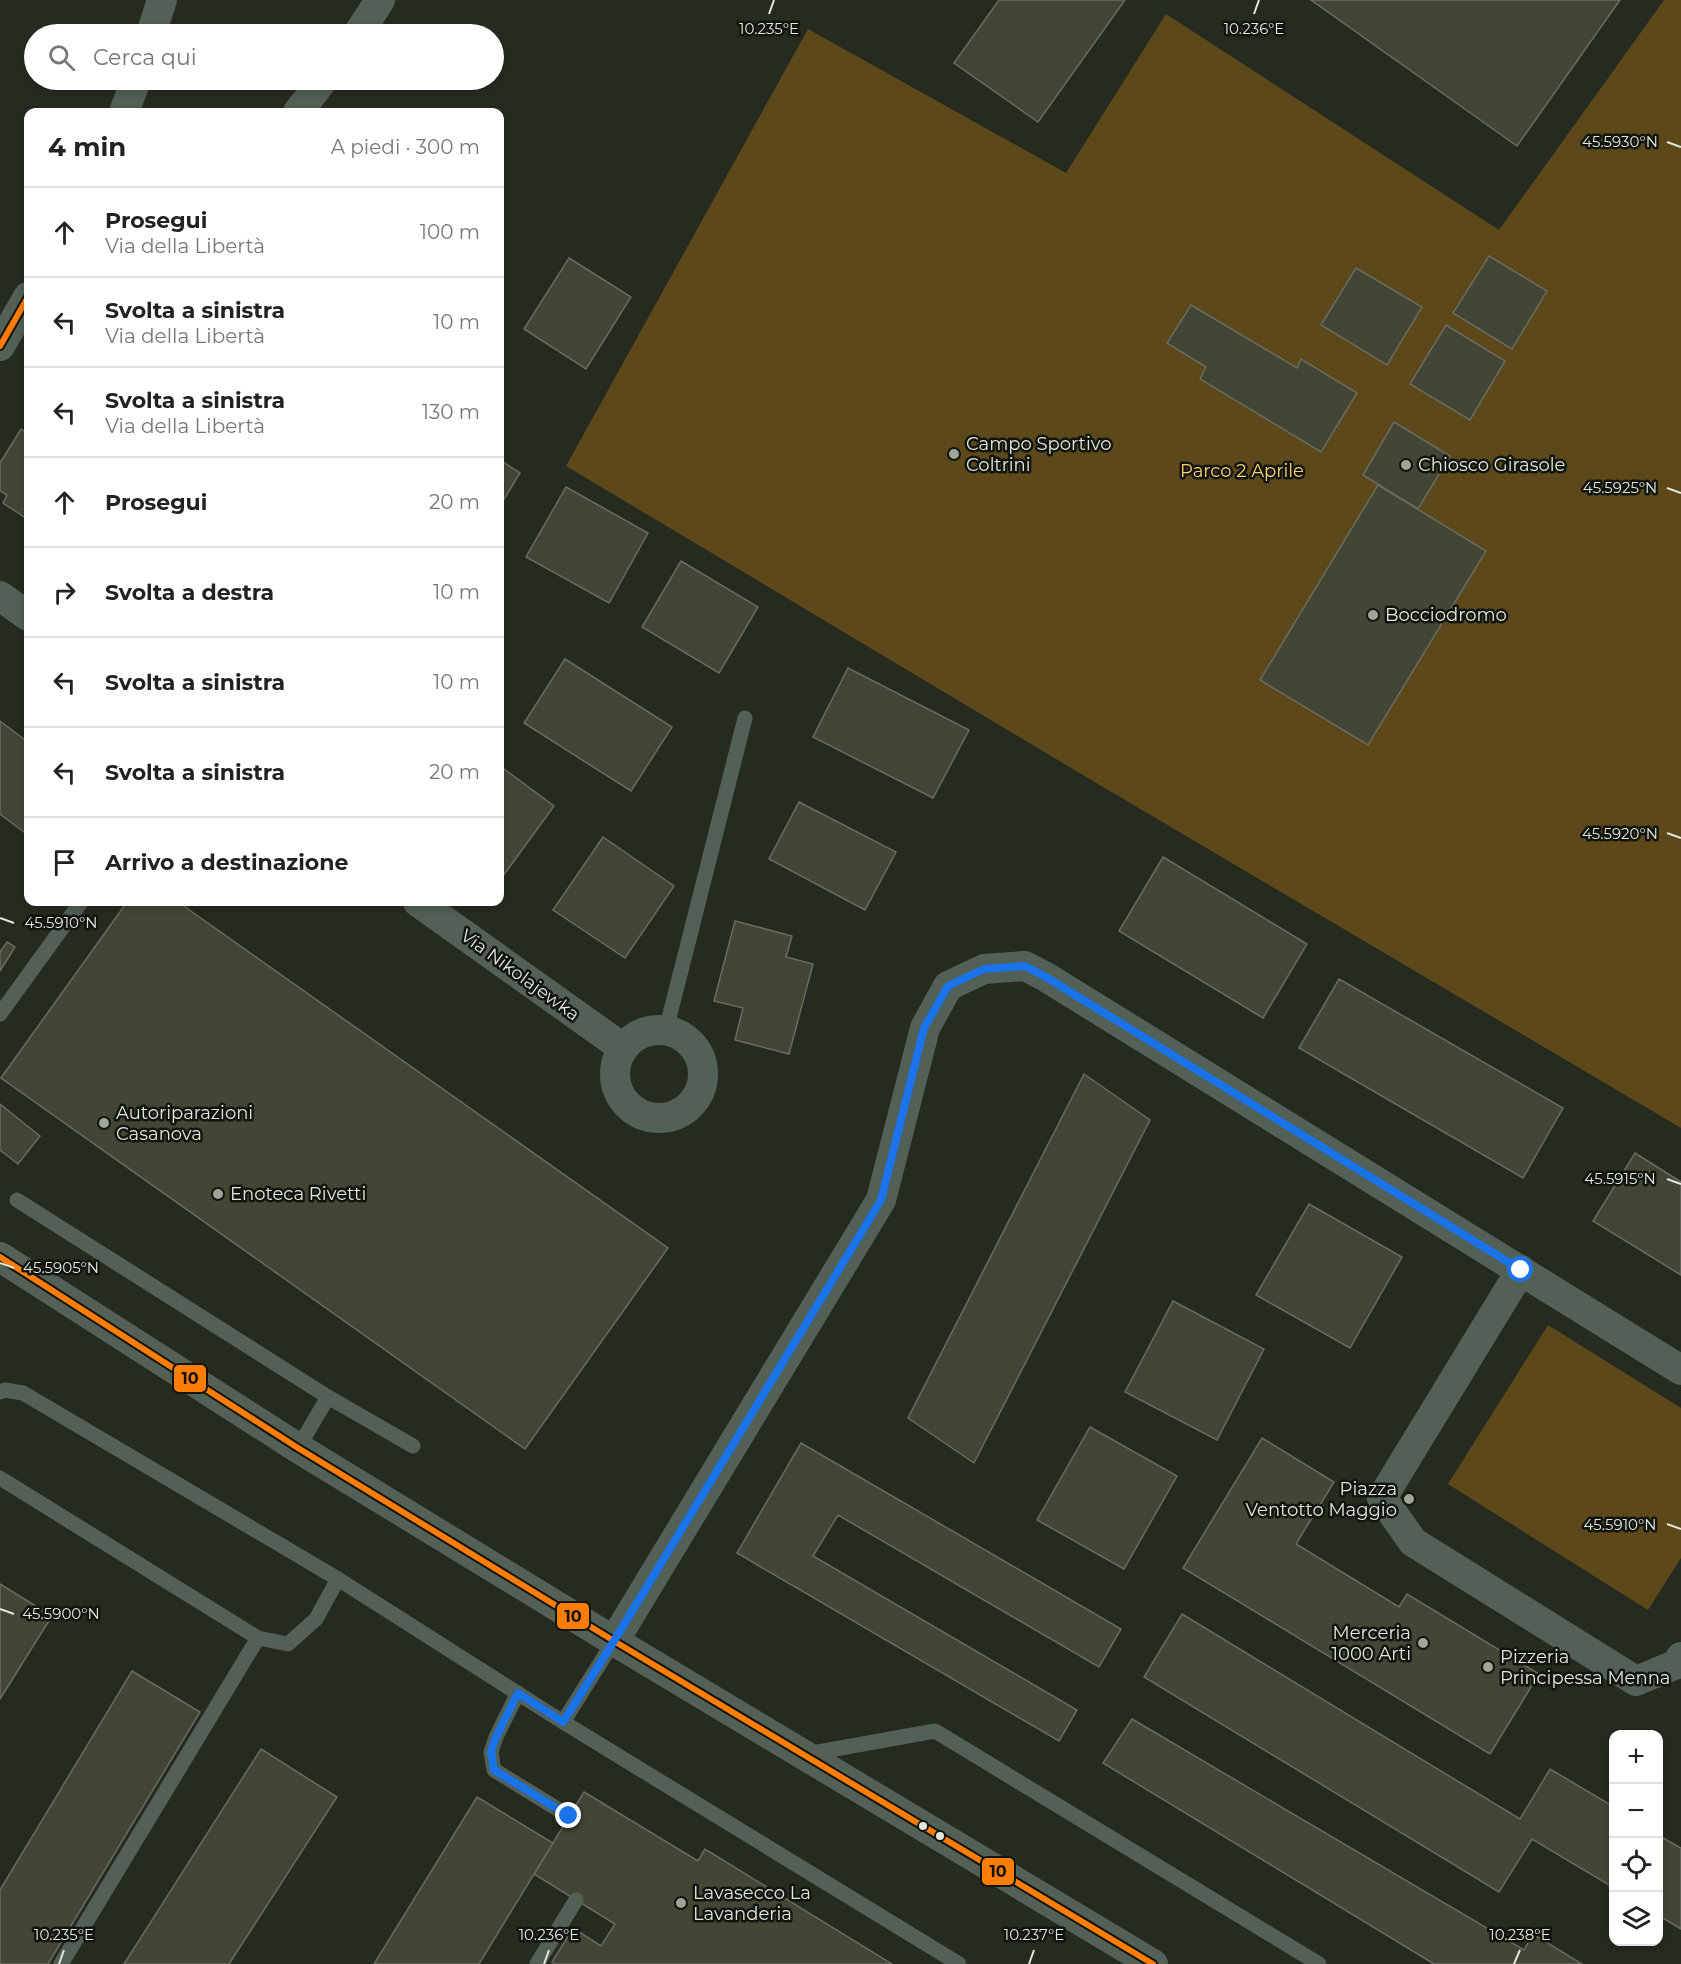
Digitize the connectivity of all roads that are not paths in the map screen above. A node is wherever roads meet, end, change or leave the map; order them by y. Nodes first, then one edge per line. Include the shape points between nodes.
1 (162, 0) edge
2 (380, 0) edge
3 (154, 24) edge
4 (364, 24) edge
5 (315, 90) edge
6 (301, 108) edge
7 (24, 304) edge
8 (0, 346) edge
9 (0, 596) edge
10 (24, 613) edge
11 (746, 718) dead end
12 (78, 906) edge
13 (424, 906) edge
14 (0, 1014) edge
15 (666, 1030) junction
16 (623, 1048) junction
17 (17, 1200) dead end
18 (0, 1257) edge
19 (1521, 1270) junction
20 (1681, 1370) edge
21 (0, 1392) edge
22 (328, 1397) junction
23 (413, 1446) dead end
24 (298, 1448) junction
25 (0, 1478) edge
26 (338, 1579) junction
27 (258, 1638) junction
28 (614, 1641) junction
29 (1681, 1657) edge
30 (518, 1693) junction
31 (563, 1722) junction
32 (804, 1755) junction
33 (569, 1816) dead end
34 (576, 1900) dead end
35 (1146, 1962) edge
36 (61, 1964) edge
37 (537, 1964) edge
38 (959, 1964) edge
39 (1319, 1964) edge

1 - 3 street
2 - 4 street
5 - 6 street
7 - 8 street
9 - 10 street
11 - 15 lane
12 - 14 lane
13 - 16 street, Via Nikolajewka
15 - 16 street via 650,1030
15 - 16 street via 687,1039 701,1058 703,1080 695,1101 677,1115 654,1118 633,1110 618,1092 615,1069
17 - 22 lane
18 - 24 street
19 - 20 street
19 - 28 street via 1046,977 1025,966 984,969 948,986 924,1028 881,1200
19 - 29 street via 1382,1498 1413,1542 1636,1681 1677,1664
21 - 26 lane via 23,1393
22 - 23 lane
22 - 24 lane
24 - 28 street
25 - 27 lane
26 - 27 lane via 316,1619 288,1644
26 - 30 lane
27 - 36 lane
28 - 31 lane
28 - 32 street
30 - 31 lane
30 - 33 lane via 491,1752 494,1770
31 - 38 lane
32 - 35 street
32 - 39 lane via 934,1731
34 - 37 lane

